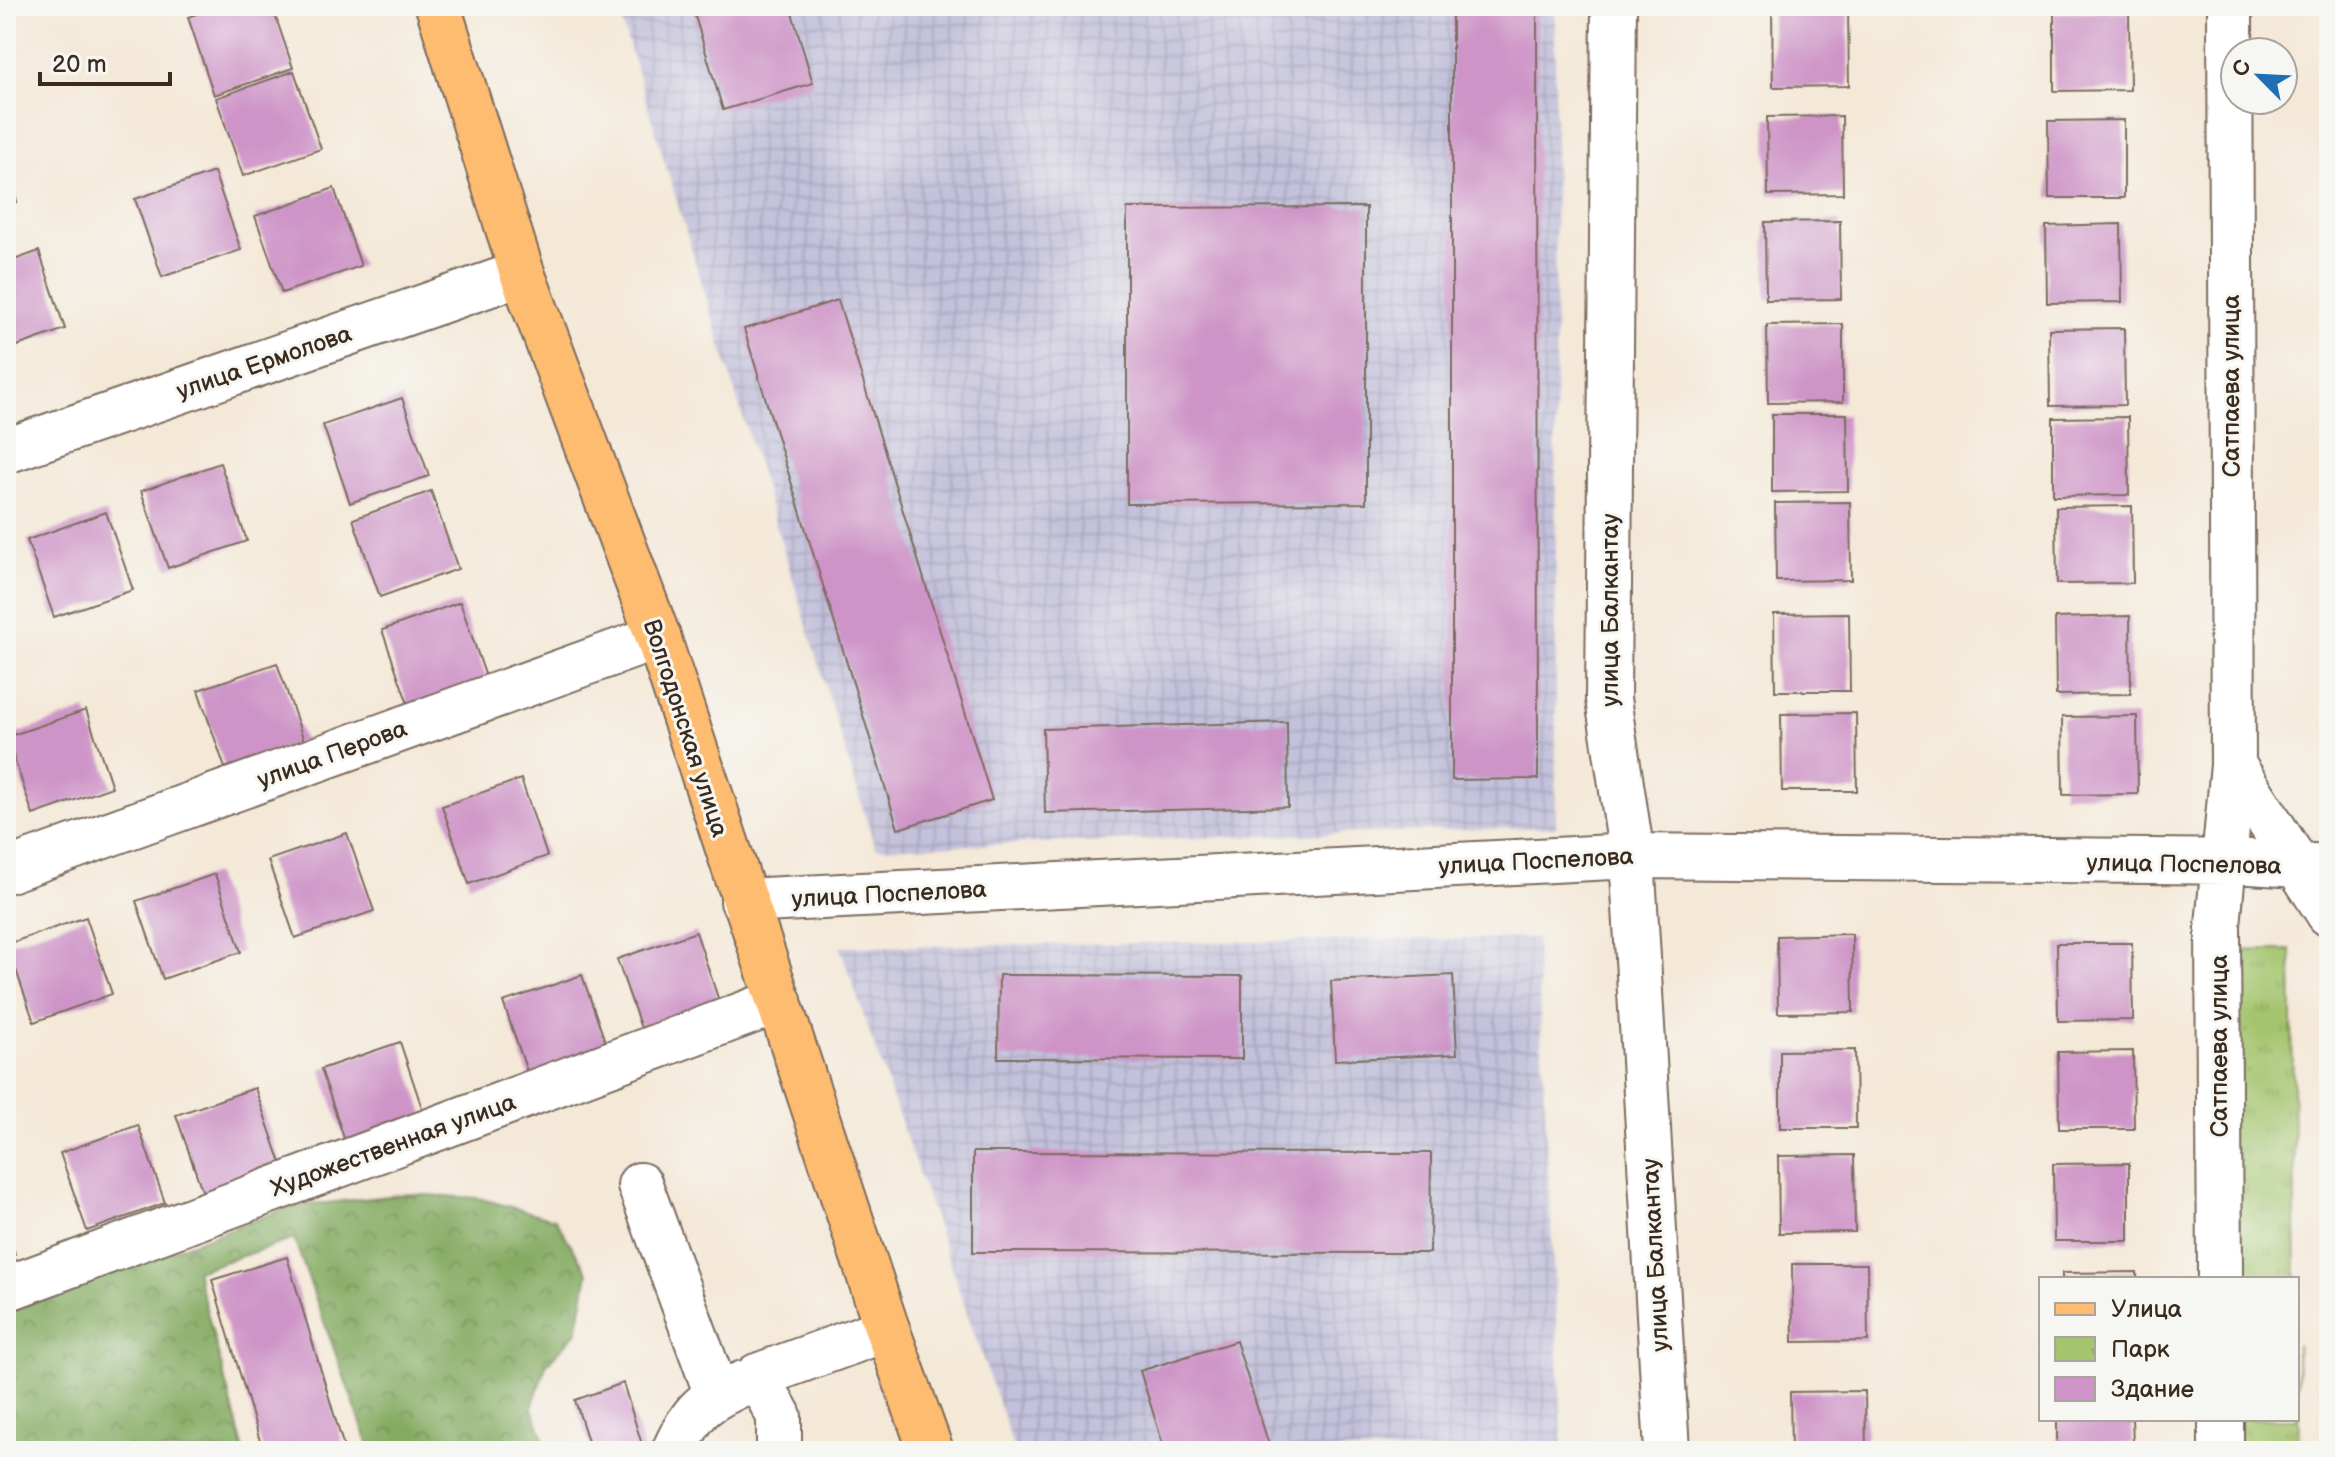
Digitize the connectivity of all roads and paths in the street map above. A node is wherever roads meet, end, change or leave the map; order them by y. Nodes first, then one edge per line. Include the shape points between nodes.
1 (438, 6) edge
2 (1614, 6) edge
3 (2230, 6) edge
4 (522, 273) junction
5 (6, 451) edge
6 (658, 637) junction
7 (2233, 765) junction
8 (1632, 856) junction
9 (2222, 862) junction
10 (2314, 867) edge
11 (6, 871) edge
12 (743, 901) junction
13 (2329, 914) edge
14 (779, 1001) junction
15 (640, 1185) dead end
16 (2220, 1277) edge
17 (6, 1289) edge
18 (887, 1329) junction
19 (757, 1376) junction
20 (717, 1395) junction
21 (2221, 1421) edge
22 (674, 1451) edge
23 (779, 1451) edge
24 (931, 1451) edge
25 (1667, 1451) edge
26 (2221, 1451) edge

1 - 4 main road, Волгодонская улица
2 - 8 street, улица Балкантау via 1608,699
3 - 7 street, Сатпаева улица
4 - 5 street, улица Ермолова
4 - 6 main road, Волгодонская улица
6 - 11 street, улица Перова
6 - 12 main road, Волгодонская улица
7 - 9 street, Сатпаева улица
7 - 10 street
8 - 9 street, улица Поспелова
8 - 12 street, улица Поспелова
8 - 25 street, улица Балкантау
9 - 10 street, улица Поспелова
9 - 16 street, Сатпаева улица
10 - 13 street
12 - 14 main road, Волгодонская улица
14 - 17 street, Художественная улица
14 - 18 main road, Волгодонская улица
15 - 20 street
18 - 19 street
18 - 24 main road, Волгодонская улица
19 - 20 street
19 - 23 street via 779,1416
20 - 22 street via 690,1418
21 - 26 street

